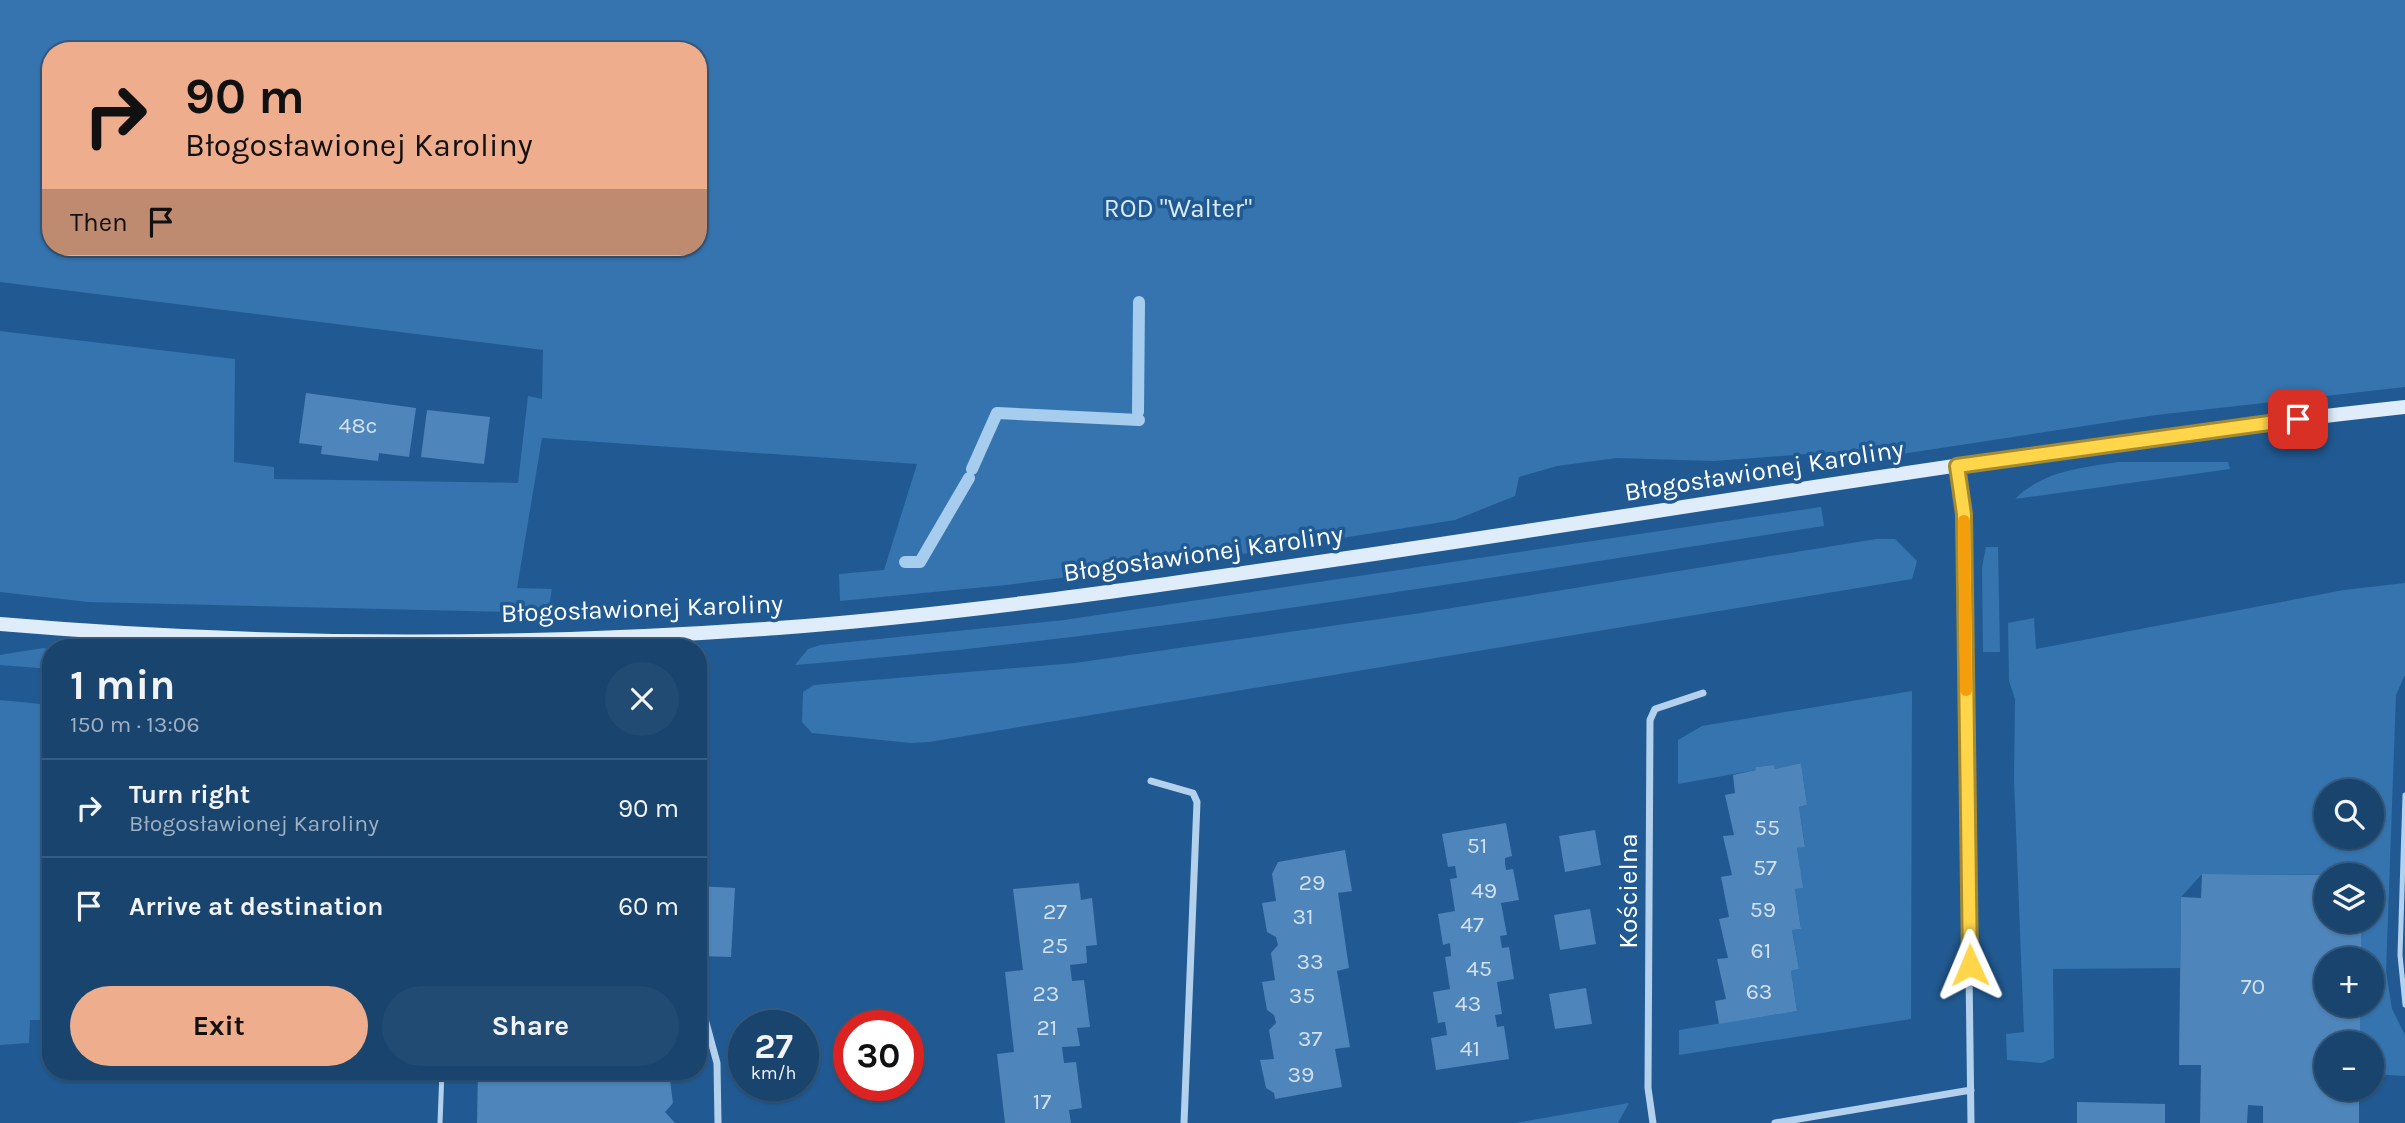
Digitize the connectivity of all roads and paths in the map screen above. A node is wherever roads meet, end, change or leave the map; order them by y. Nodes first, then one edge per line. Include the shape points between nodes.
1 (2405, 407) edge
2 (1957, 466) junction
3 (0, 624) edge
4 (297, 639) edge
5 (494, 639) edge
6 (1703, 693) dead end
7 (1152, 781) dead end
8 (2405, 795) edge
9 (2405, 1005) edge
10 (707, 1028) edge
11 (443, 1080) edge
12 (1970, 1090) junction
13 (440, 1123) edge
14 (718, 1123) edge
15 (1184, 1123) edge
16 (1653, 1123) edge
17 (1774, 1123) edge
18 (1971, 1123) edge

1 - 2 street, Błogosławionej Karoliny
2 - 5 street, Błogosławionej Karoliny via 996,607 789,627
2 - 12 street via 1964,514
3 - 4 street, Błogosławionej Karoliny
6 - 16 street, Kościelna via 1655,709 1650,720 1648,1088
7 - 15 street via 1193,793 1197,802
8 - 9 lane via 2400,955
10 - 14 street via 716,1063
11 - 13 lane
12 - 17 street
12 - 18 street

